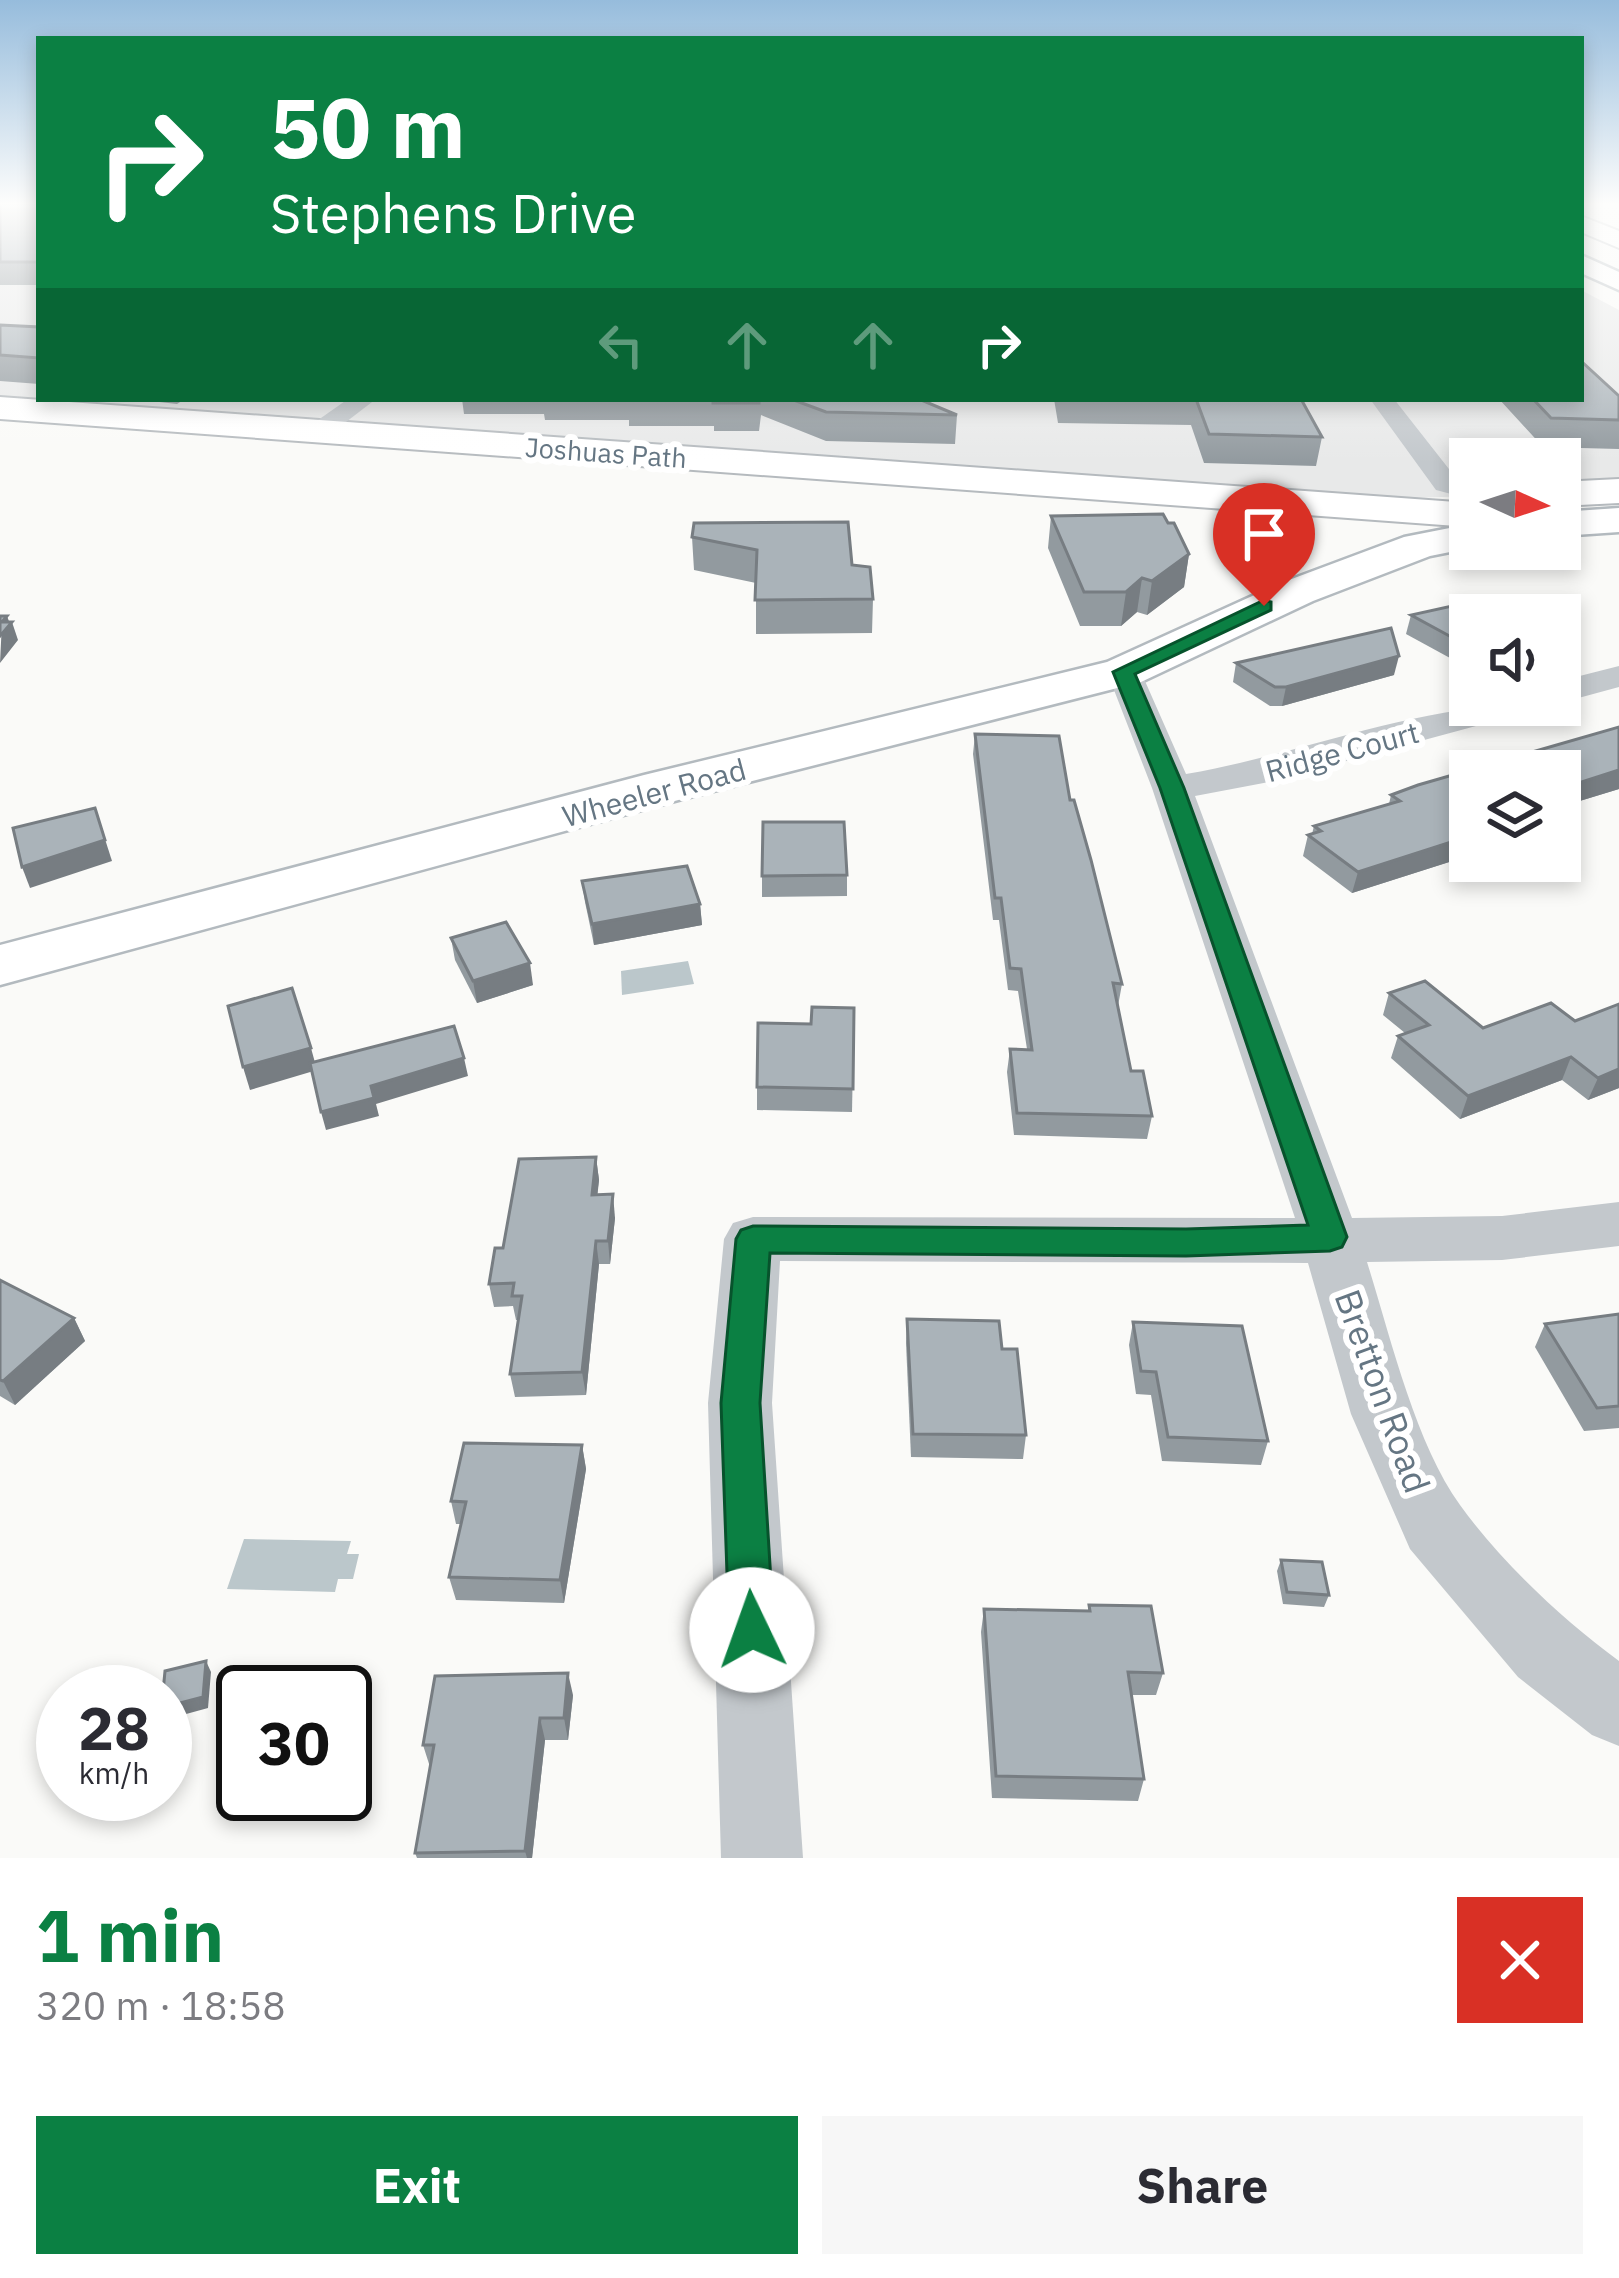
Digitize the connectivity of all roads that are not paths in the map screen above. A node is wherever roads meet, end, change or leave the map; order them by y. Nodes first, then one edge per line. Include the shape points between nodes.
1 (360, 402) edge
2 (1384, 402) edge
3 (0, 408) edge
4 (320, 430) junction
5 (1449, 488) edge
6 (1619, 494) edge
7 (1211, 495) junction
8 (1581, 496) edge
9 (1328, 505) junction
10 (1449, 509) edge
11 (1449, 511) edge
12 (1619, 518) edge
13 (1449, 519) edge
14 (1581, 519) edge
15 (1449, 525) edge
16 (1395, 538) junction
17 (1297, 592) junction
18 (1124, 672) junction
19 (1619, 676) edge
20 (1581, 686) edge
21 (1449, 722) edge
22 (1172, 788) junction
23 (0, 965) edge
24 (1619, 1224) edge
25 (1330, 1237) junction
26 (1619, 1708) edge
27 (762, 1858) edge

1 - 4 street
2 - 5 street
3 - 4 main road, Joshuas Path
4 - 7 main road, Joshuas Path
6 - 8 main road
7 - 9 main road, Joshuas Path
7 - 10 main road, Joshuas Path
9 - 11 main road, Joshuas Path
9 - 16 main road via 1376,519
12 - 14 main road
13 - 16 main road, Wheeler Road
15 - 17 main road, Wheeler Road via 1419,546
16 - 17 main road, Wheeler Road via 1355,553
17 - 18 main road, Wheeler Road
18 - 22 street, Bretton Road
18 - 23 main road, Wheeler Road
19 - 20 street
21 - 22 street, Ridge Court
22 - 25 street, Bretton Road
24 - 25 street via 1502,1238
25 - 26 street, Bretton Road via 1383,1414 1434,1526 1544,1651
25 - 27 street via 753,1239 740,1403

